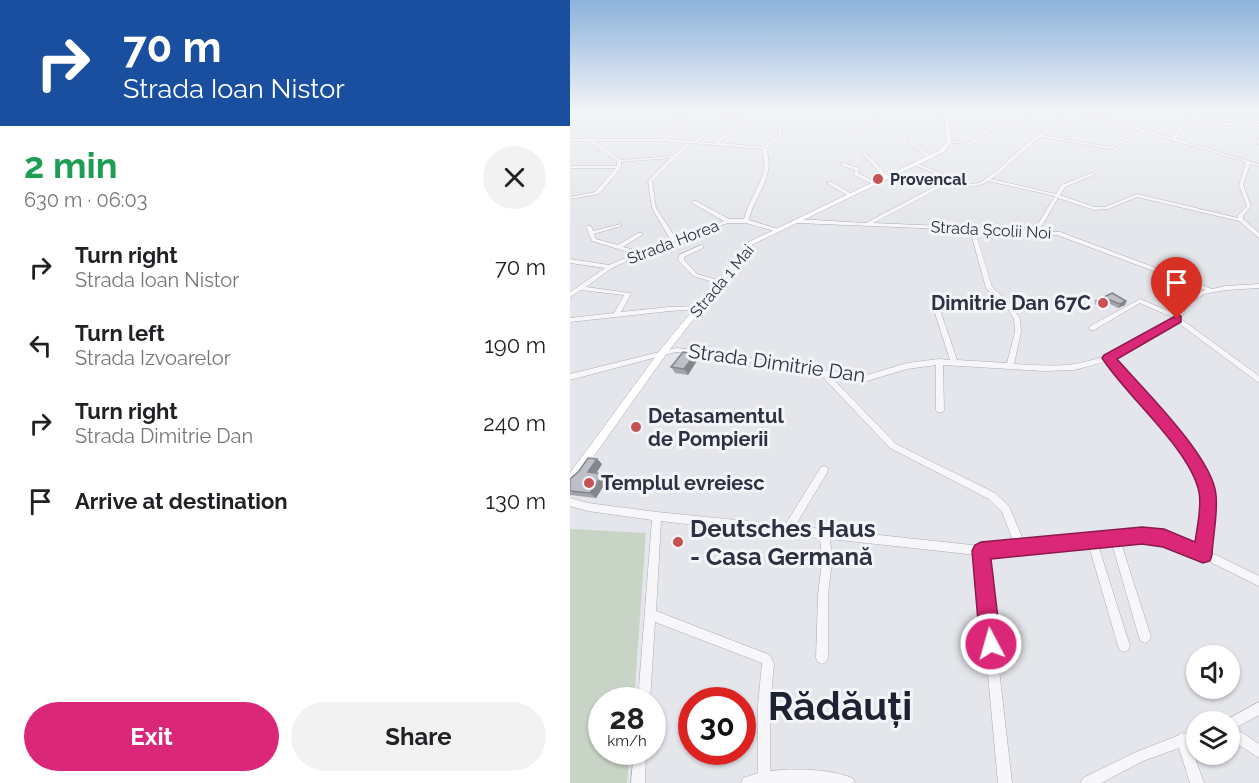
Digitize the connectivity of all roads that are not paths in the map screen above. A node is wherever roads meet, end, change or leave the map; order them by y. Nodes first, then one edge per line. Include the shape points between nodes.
1 (764, 148) edge
2 (600, 149) edge
3 (683, 149) edge
4 (919, 149) edge
5 (944, 149) edge
6 (1024, 149) edge
7 (1200, 149) edge
8 (864, 153) dead end
9 (672, 157) junction
10 (930, 157) junction
11 (1248, 162) junction
12 (619, 164) junction
13 (843, 164) dead end
14 (916, 164) junction
15 (1259, 165) edge
16 (570, 167) edge
17 (1092, 174) dead end
18 (887, 178) junction
19 (953, 179) junction
20 (989, 180) junction
21 (830, 183) dead end
22 (875, 183) junction
23 (851, 195) junction
24 (1056, 195) junction
25 (570, 198) edge
26 (694, 202) dead end
27 (1241, 220) junction
28 (728, 221) junction
29 (746, 221) junction
30 (797, 221) junction
31 (619, 225) dead end
32 (866, 225) junction
33 (972, 230) junction
34 (776, 231) junction
35 (1036, 231) junction
36 (640, 234) dead end
37 (1259, 236) edge
38 (673, 239) junction
39 (619, 247) junction
40 (701, 247) dead end
41 (639, 253) junction
42 (570, 261) edge
43 (610, 267) junction
44 (720, 282) junction
45 (1259, 286) edge
46 (581, 288) junction
47 (1211, 290) junction
48 (570, 295) edge
49 (936, 307) dead end
50 (699, 308) junction
51 (616, 315) junction
52 (1178, 318) junction
53 (570, 320) edge
54 (1092, 328) dead end
55 (664, 351) junction
56 (1109, 358) junction
57 (939, 362) junction
58 (954, 362) junction
59 (1010, 365) junction
60 (823, 373) junction
61 (570, 377) edge
62 (1259, 380) edge
63 (940, 410) dead end
64 (582, 464) junction
65 (824, 470) dead end
66 (570, 474) edge
67 (570, 481) edge
68 (570, 502) edge
69 (588, 507) junction
70 (570, 510) edge
71 (657, 516) junction
72 (787, 531) junction
73 (825, 535) junction
74 (1115, 538) junction
75 (1092, 541) junction
76 (1021, 548) junction
77 (981, 551) junction
78 (1203, 555) junction
79 (1259, 581) edge
80 (651, 615) junction
81 (1145, 637) dead end
82 (1124, 646) dead end
83 (822, 658) dead end
84 (645, 687) edge
85 (1259, 708) edge
86 (1240, 718) edge
87 (1186, 739) edge
88 (1240, 739) edge
89 (1182, 740) junction
90 (1259, 752) edge
91 (639, 765) edge
92 (764, 777) junction
93 (638, 783) edge
94 (748, 783) edge
95 (848, 783) edge
96 (1005, 783) edge
97 (1088, 783) edge
98 (1197, 783) edge

1 - 29 street via 768,160 765,178 749,206
2 - 12 street
3 - 9 street
4 - 10 street
5 - 10 main road, Strada 1 Mai
6 - 20 street
7 - 11 street
8 - 18 street
9 - 12 street
9 - 38 street via 650,184 654,208
10 - 14 main road, Strada 1 Mai
11 - 15 street
11 - 27 street via 1241,185 1249,206
12 - 16 street
12 - 25 street via 597,193
13 - 22 street
14 - 18 main road, Strada 1 Mai
14 - 19 street
17 - 24 street via 1063,186
18 - 22 main road, Strada 1 Mai
19 - 20 street via 972,186
19 - 32 street
20 - 24 street
21 - 23 street
22 - 23 main road, Strada 1 Mai
23 - 30 main road, Strada 1 Mai
24 - 27 street via 1099,209 1137,195
24 - 35 street
26 - 28 street
27 - 37 street
28 - 29 street, Strada Horea
28 - 38 street, Strada Horea
29 - 34 street, Strada Horea
30 - 32 street, Strada Școlii Noi
30 - 34 main road, Strada 1 Mai
31 - 39 street via 591,230 594,240
32 - 33 street, Strada Școlii Noi
33 - 35 street, Strada Școlii Noi
33 - 59 street via 989,288 1017,319
34 - 44 main road, Strada 1 Mai via 751,243
35 - 47 street, Strada Școlii Noi via 1062,234
36 - 39 street
38 - 41 street, Strada Horea
39 - 41 street
40 - 44 street via 681,256 681,260 695,276
41 - 43 street, Strada Horea
42 - 43 street, Strada Horea
43 - 46 street
44 - 50 main road, Strada 1 Mai
45 - 47 street, Strada Dimitrie Dan
46 - 48 street
46 - 51 street via 628,294
47 - 52 street, Strada Dimitrie Dan via 1188,301
49 - 58 street
50 - 51 street
50 - 55 main road, Strada 1 Mai
51 - 53 street
52 - 54 street via 1140,301
52 - 56 street, Strada Dimitrie Dan
52 - 62 street
55 - 60 street, Strada Dimitrie Dan via 720,355
55 - 61 street, Strada Dimitrie Dan
55 - 64 main road, Strada 1 Mai
56 - 59 street, Strada Dimitrie Dan via 1067,367
56 - 78 street via 1189,454 1202,476 1208,494
57 - 58 street, Strada Dimitrie Dan
57 - 60 street, Strada Dimitrie Dan via 907,366 867,378
57 - 63 street
58 - 59 street, Strada Dimitrie Dan
60 - 76 street via 893,446 992,496 1006,509
64 - 66 main road, Strada 1 Mai
64 - 67 main road, Strada 1 Mai
65 - 72 street
68 - 69 street
69 - 70 street
69 - 71 street
71 - 72 street
71 - 80 street
72 - 73 street
73 - 77 street
73 - 83 street
74 - 75 street
74 - 78 street via 1164,538
74 - 81 street
75 - 76 street
75 - 82 street
76 - 77 street
77 - 96 street
78 - 79 street
80 - 84 street
80 - 92 street via 766,660
85 - 86 street
87 - 89 street
88 - 90 street
89 - 97 street
89 - 98 street
91 - 93 street
92 - 94 street
92 - 95 street

